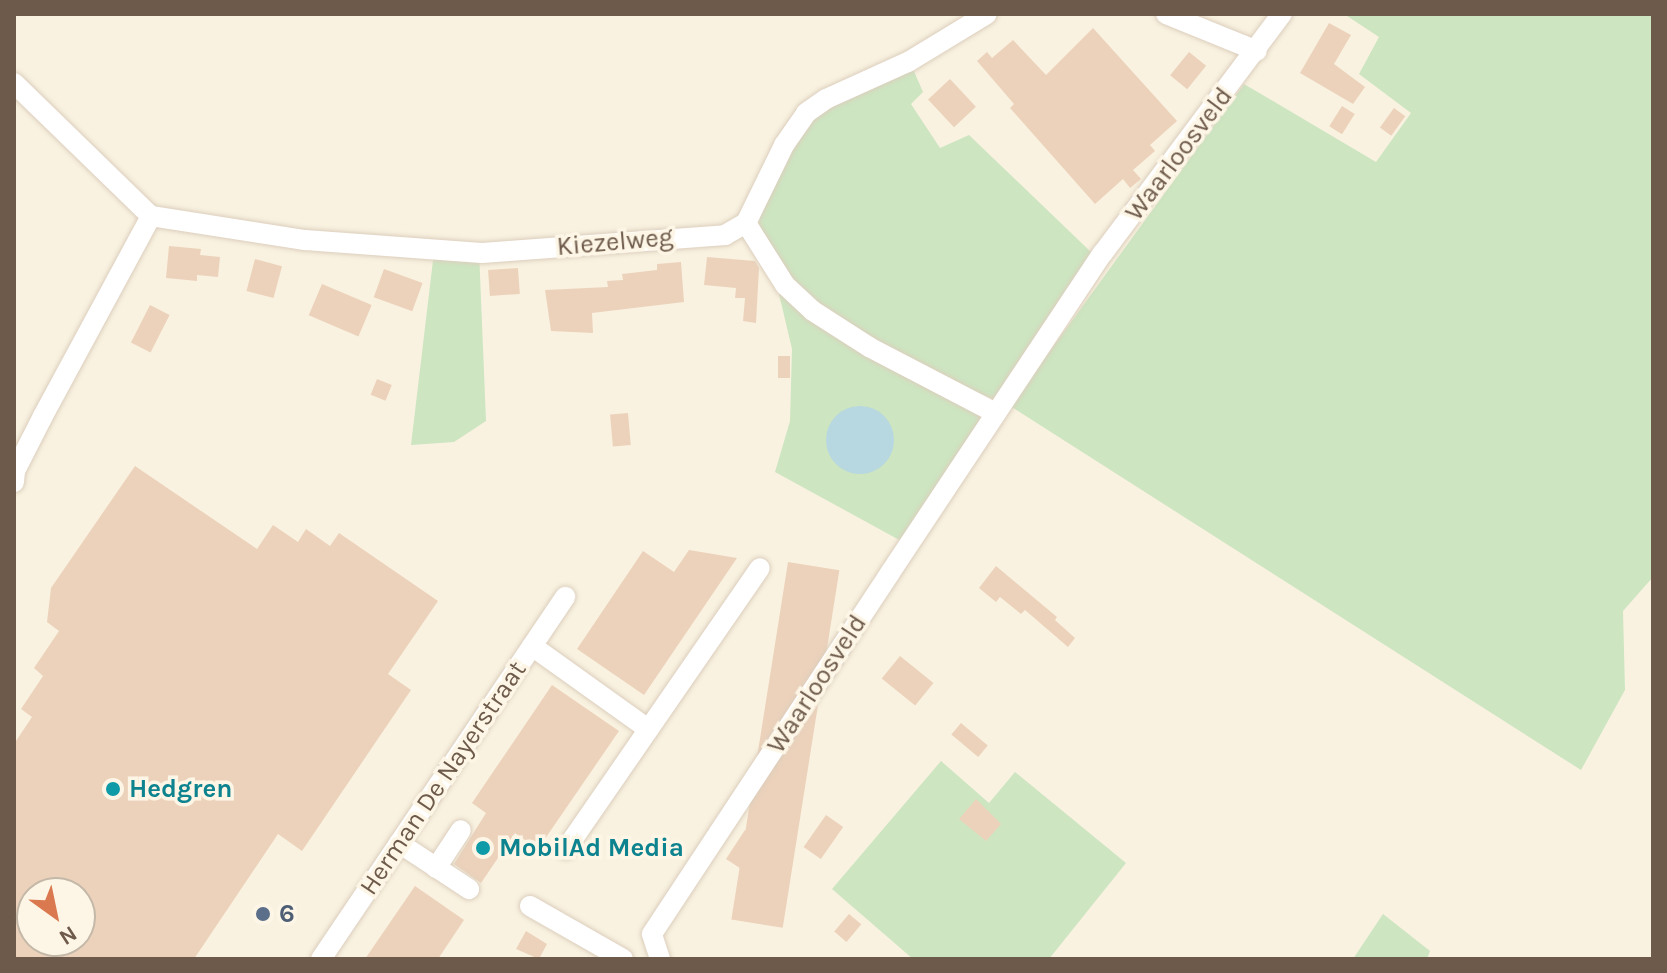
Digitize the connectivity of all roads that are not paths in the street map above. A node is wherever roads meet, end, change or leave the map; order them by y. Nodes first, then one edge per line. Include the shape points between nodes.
1 (987, 14) edge
2 (1166, 14) edge
3 (1282, 14) edge
4 (1257, 51) junction
5 (14, 83) edge
6 (151, 216) junction
7 (746, 223) junction
8 (996, 413) junction
9 (14, 482) edge
10 (760, 568) dead end
11 (565, 597) dead end
12 (532, 646) junction
13 (648, 729) junction
14 (461, 830) dead end
15 (399, 843) junction
16 (566, 849) dead end
17 (436, 868) junction
18 (469, 889) dead end
19 (530, 906) dead end
20 (321, 959) edge
21 (623, 959) edge
22 (660, 959) edge

1 - 7 street via 908,62 806,113
2 - 4 street
3 - 4 street, Waarloosveld
4 - 8 street, Waarloosveld via 1103,253
5 - 6 street
6 - 7 street, Kiezelweg via 305,240 482,253 725,235
6 - 9 street via 43,416
7 - 8 street via 785,285 813,311
8 - 22 street, Waarloosveld via 652,934
10 - 13 street
11 - 12 street, Herman De Nayerstraat
12 - 13 street
12 - 15 street, Herman De Nayerstraat
13 - 16 street
14 - 17 street
15 - 17 street
15 - 20 street, Herman De Nayerstraat
17 - 18 street
19 - 21 street

